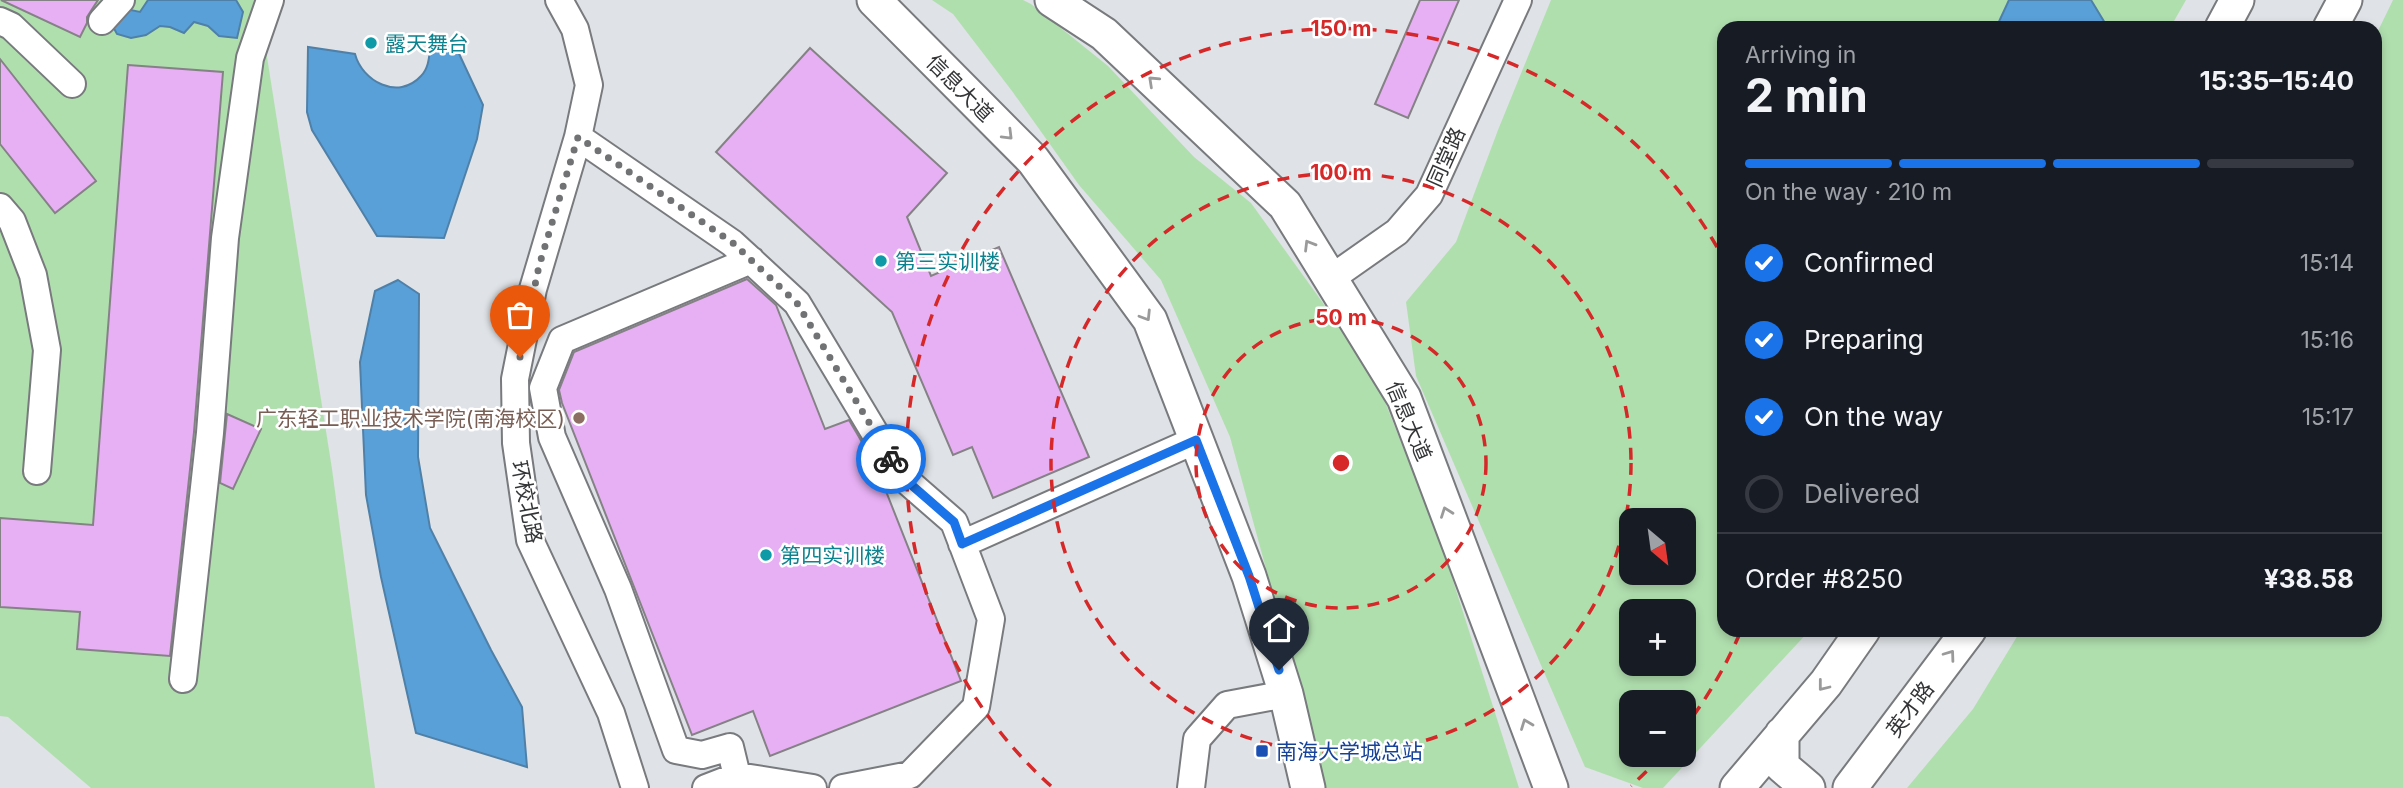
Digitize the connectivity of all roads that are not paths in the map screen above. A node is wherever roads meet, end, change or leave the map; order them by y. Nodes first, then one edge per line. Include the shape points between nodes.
1 (121, 0) edge
2 (270, 0) edge
3 (559, 0) edge
4 (874, 0) edge
5 (1052, 0) edge
6 (1518, 0) edge
7 (2237, 0) edge
8 (2345, 0) edge
9 (0, 21) edge
10 (102, 21) dead end
11 (2226, 21) edge
12 (2334, 21) edge
13 (72, 84) dead end
14 (578, 137) junction
15 (0, 207) edge
16 (751, 260) junction
17 (1330, 279) junction
18 (1196, 440) junction
19 (37, 471) dead end
20 (962, 544) junction
21 (1858, 637) edge
22 (1964, 637) edge
23 (183, 679) dead end
24 (1286, 694) junction
25 (1782, 734) junction
26 (737, 776) junction
27 (635, 788) edge
28 (706, 788) edge
29 (813, 788) edge
30 (843, 788) edge
31 (1191, 788) edge
32 (1308, 788) edge
33 (1551, 788) edge
34 (1737, 788) edge
35 (1808, 788) edge
36 (1850, 788) edge

1 - 10 street
2 - 23 street via 250,58 225,238 210,433
3 - 14 street, 环校北路 via 575,29 589,85
4 -> 18 main road, 信息大道 via 1033,160 1150,320
17 -> 5 main road, 信息大道 via 1285,205 1104,34
6 - 17 street, 同堂路 via 1429,195 1397,232
7 - 11 main road
8 - 12 main road
9 - 13 street
14 - 16 street
14 - 27 street, 环校北路 via 533,289 515,379 516,443 530,540 611,713
15 - 19 street via 12,221 33,275 47,350
16 - 20 street via 797,303 900,475 954,522
16 - 26 street via 562,340 543,388 552,437 618,589 676,750 702,755 730,747
33 -> 17 main road, 信息大道 via 1404,398
18 - 20 street
18 - 24 main road, 信息大道 via 1249,576
20 - 30 street via 991,619 976,707 910,775
21 -> 25 main road
36 -> 22 main road, 英才路
24 - 31 street via 1227,705 1197,739
24 - 32 main road, 信息大道
25 - 34 main road
25 - 35 main road via 1782,766
26 - 28 street
26 - 29 street

